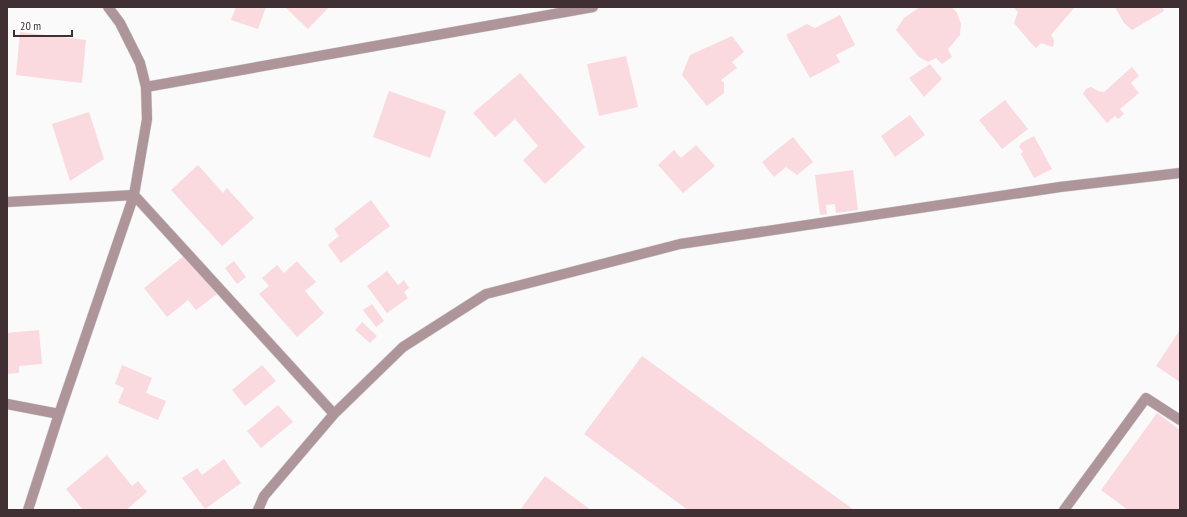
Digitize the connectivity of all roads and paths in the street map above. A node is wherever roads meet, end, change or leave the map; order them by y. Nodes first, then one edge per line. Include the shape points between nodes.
1 (108, 7) edge
2 (593, 7) edge
3 (146, 87) junction
4 (1180, 173) edge
5 (134, 196) junction
6 (7, 202) edge
7 (7, 404) edge
8 (59, 414) junction
9 (334, 414) junction
10 (1180, 420) edge
11 (28, 510) edge
12 (258, 510) edge
13 (1064, 510) edge

1 - 3 street via 120,23 140,63
2 - 3 street
3 - 5 street via 147,119
4 - 9 street via 1060,187 680,244 486,294 403,348
5 - 6 street
5 - 8 street
5 - 9 street
7 - 8 street
8 - 11 street
9 - 12 street via 264,496
10 - 13 street via 1146,398

